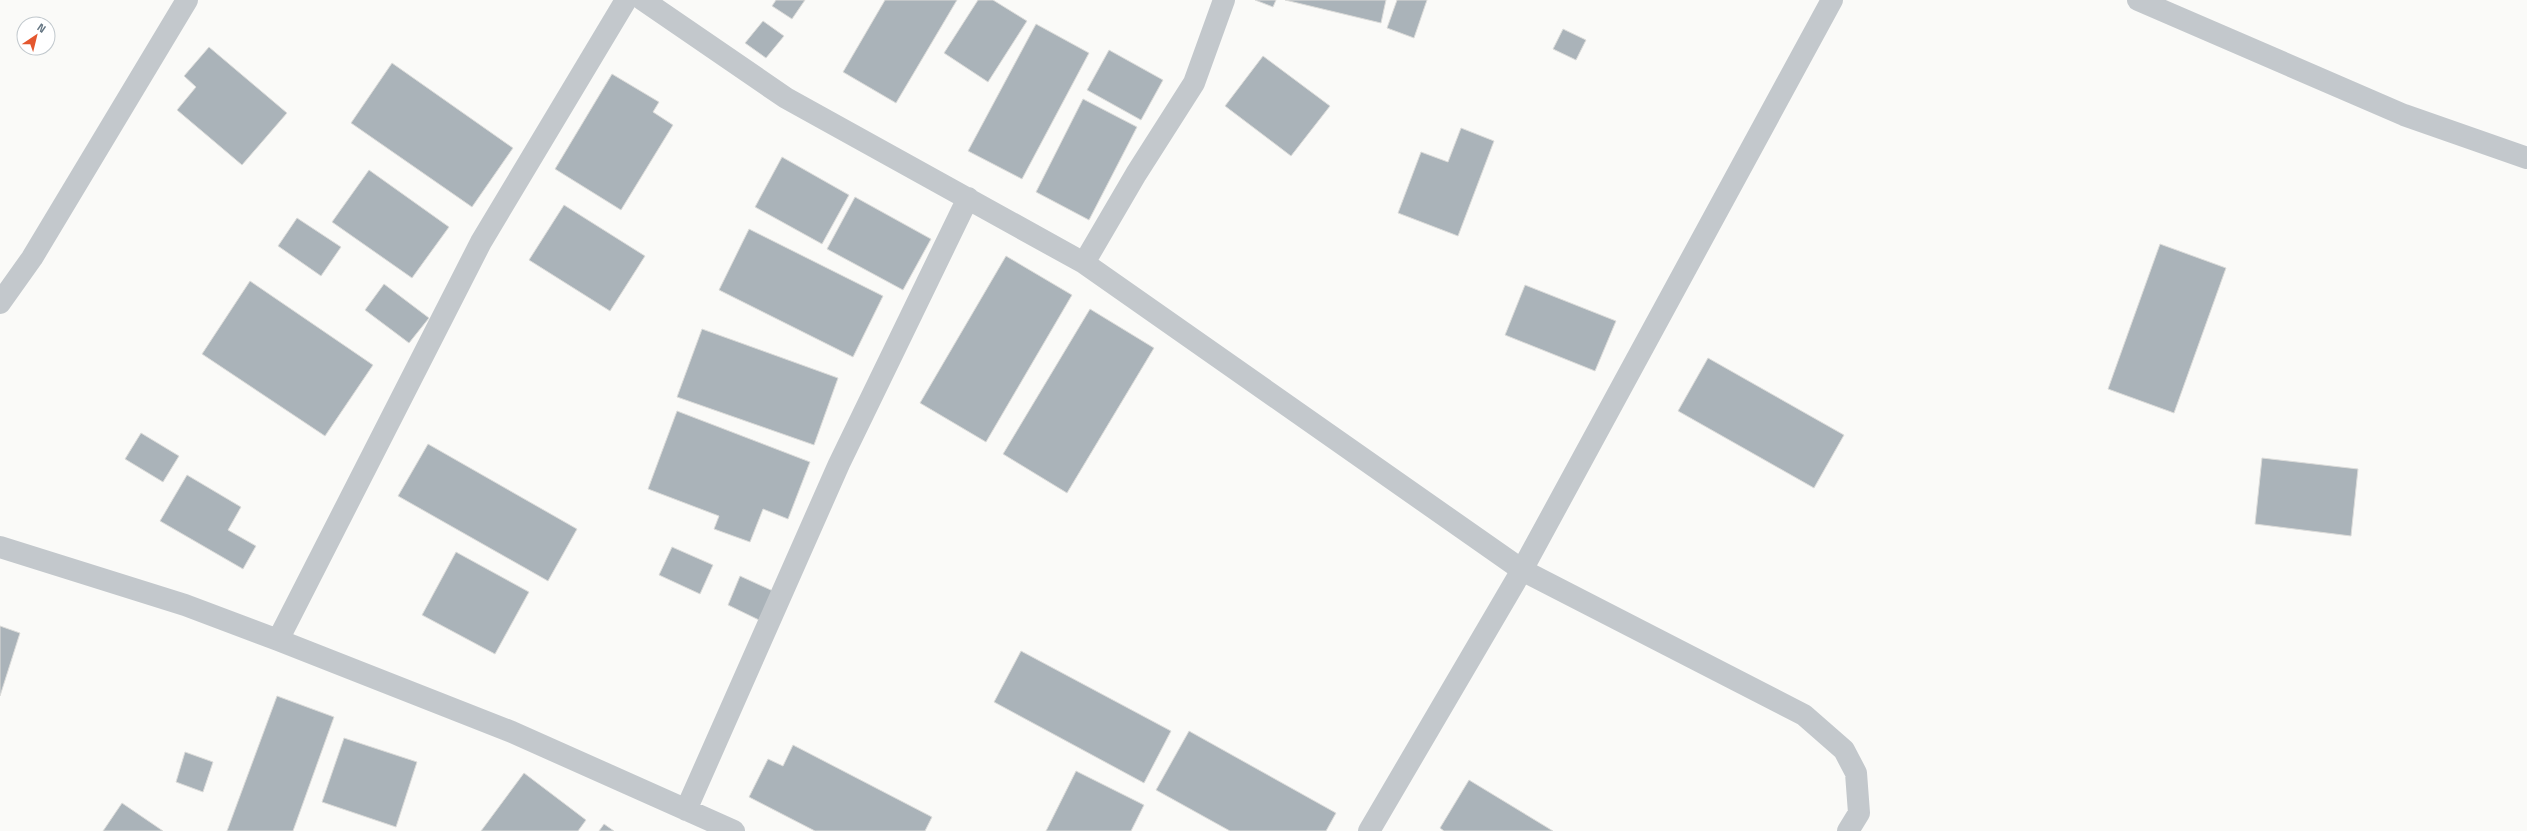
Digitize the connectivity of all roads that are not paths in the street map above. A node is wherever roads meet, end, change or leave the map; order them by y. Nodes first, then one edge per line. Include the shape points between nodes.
1 (186, 0) edge
2 (626, 0) edge
3 (642, 0) edge
4 (1224, 0) edge
5 (1832, 0) edge
6 (2138, 0) edge
7 (2527, 158) edge
8 (968, 198) junction
9 (1084, 263) junction
10 (0, 303) edge
11 (0, 547) edge
12 (1522, 570) junction
13 (278, 640) junction
14 (686, 810) junction
15 (734, 831) edge
16 (1369, 831) edge
17 (1848, 831) edge

1 - 10 street via 32,258
2 - 13 street via 481,242
3 - 8 street via 786,98
4 - 9 street via 1194,83 1136,174
5 - 12 street
6 - 7 street via 2404,116
8 - 9 street
8 - 14 street via 839,464
9 - 12 street
11 - 13 street via 185,605
12 - 16 street
12 - 17 street via 1804,715 1844,750 1856,773 1859,813
13 - 14 street via 512,732
14 - 15 street

